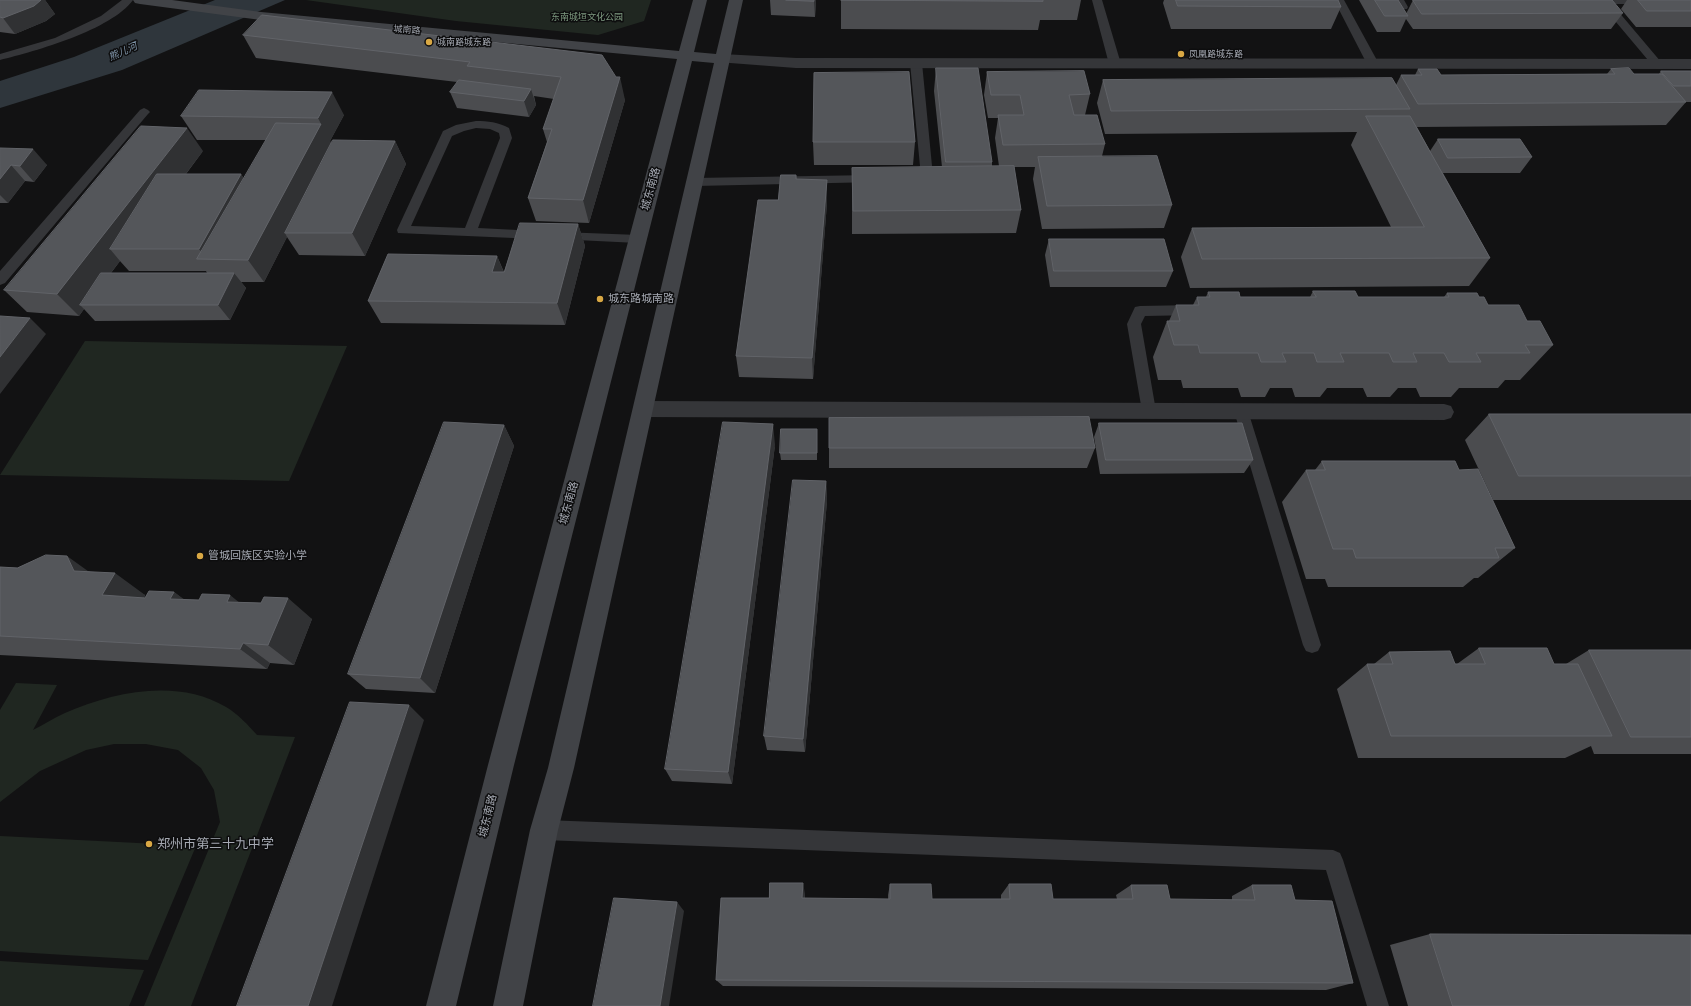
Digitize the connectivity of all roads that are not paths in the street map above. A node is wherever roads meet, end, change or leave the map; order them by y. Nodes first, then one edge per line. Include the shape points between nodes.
1 (128, 0) edge
2 (142, 0) edge
3 (700, 0) edge
4 (736, 0) edge
5 (1097, 0) edge
6 (1339, 0) edge
7 (1604, 0) edge
8 (1691, 1) edge
9 (686, 56) junction
10 (0, 57) edge
11 (722, 59) junction
12 (916, 63) junction
13 (1114, 64) junction
14 (1373, 64) junction
15 (1656, 64) junction
16 (1691, 64) edge
17 (144, 112) dead end
18 (883, 178) edge
19 (898, 178) edge
20 (695, 182) junction
21 (470, 232) junction
22 (638, 238) junction
23 (0, 280) edge
24 (1210, 310) edge
25 (643, 409) junction
26 (1149, 411) junction
27 (1241, 412) junction
28 (1444, 412) dead end
29 (1312, 645) dead end
30 (544, 830) junction
31 (441, 1006) edge
32 (508, 1006) edge
33 (1378, 1006) edge

1 - 10 lane via 105,18 59,40
2 - 9 main road, 城南路 via 261,16
3 - 9 main road, 城东南路
4 - 11 main road
5 - 13 lane
6 - 14 lane
7 - 8 lane
7 - 15 lane
9 - 11 main road, 城南路
9 - 22 main road, 城东南路
11 - 12 street via 796,63
11 - 20 main road
12 - 13 street
12 - 19 lane via 926,166 921,173
13 - 14 street
14 - 15 street
15 - 16 street
17 - 23 lane
18 - 20 lane
20 - 25 main road
21 - 21 lane via 403,230 447,134 457,128 472,125 499,127 505,131 506,138
21 - 22 lane
22 - 31 main road, 城东南路
24 - 26 lane via 1140,311 1134,324
25 - 26 street
25 - 30 main road via 561,768
26 - 27 street
27 - 28 street
27 - 29 lane
30 - 32 main road
30 - 33 lane via 1334,860

